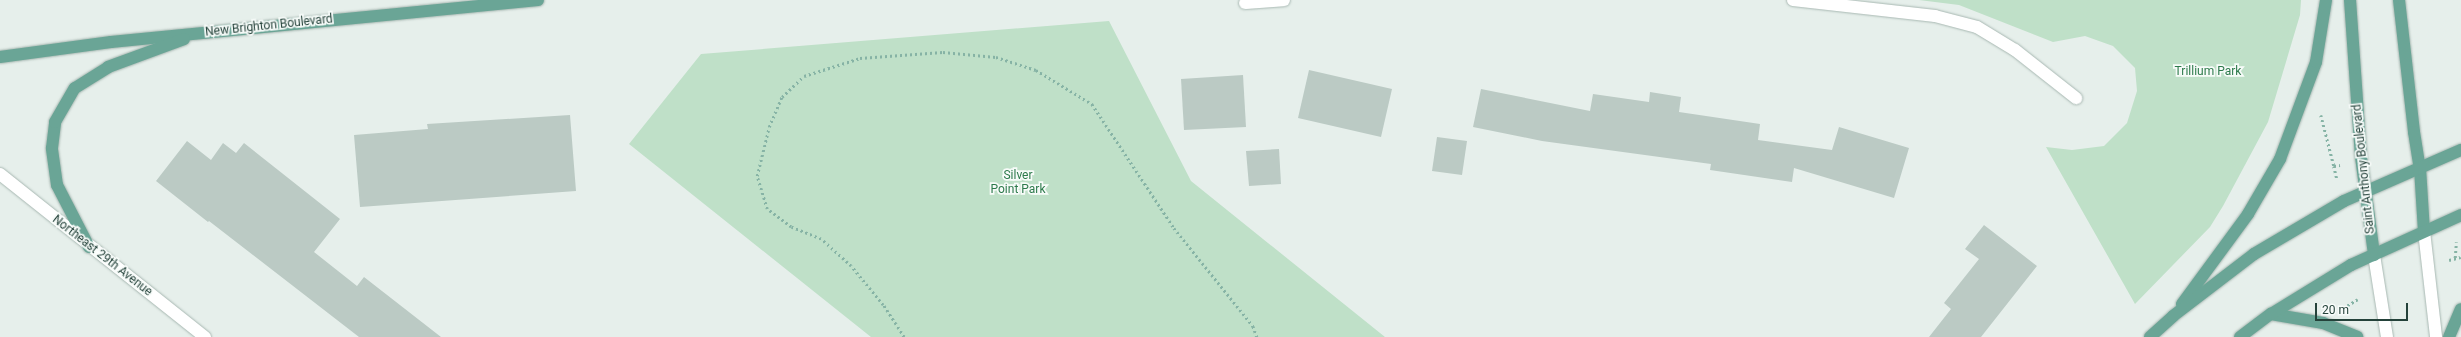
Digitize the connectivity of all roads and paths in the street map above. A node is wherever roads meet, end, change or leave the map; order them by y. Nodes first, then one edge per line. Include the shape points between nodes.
1 (538, 0) edge
2 (1284, 0) edge
3 (1792, 0) edge
4 (2326, 0) edge
5 (2350, 0) edge
6 (2399, 0) edge
7 (1245, 3) dead end
8 (201, 33) junction
9 (0, 57) edge
10 (2076, 98) dead end
11 (2320, 111) dead end
12 (2461, 150) edge
13 (2348, 162) dead end
14 (2334, 166) junction
15 (2420, 168) junction
16 (0, 174) edge
17 (2338, 180) dead end
18 (2366, 191) junction
19 (2461, 215) edge
20 (2424, 230) junction
21 (2457, 235) dead end
22 (89, 247) junction
23 (2374, 255) junction
24 (2455, 258) dead end
25 (2358, 299) dead end
26 (2461, 309) edge
27 (2338, 310) dead end
28 (2272, 314) junction
29 (2173, 316) junction
30 (205, 337) edge
31 (904, 337) edge
32 (1257, 337) edge
33 (2150, 337) edge
34 (2240, 337) edge
35 (2357, 337) edge
36 (2387, 337) edge
37 (2436, 337) edge
38 (2449, 337) edge

1 - 8 main road, New Brighton Boulevard
2 - 7 street
3 - 10 street via 1935,16 1977,27 2015,50
4 - 29 main road via 2316,62 2280,159 2248,214
5 - 18 main road, Saint Anthony Boulevard via 2361,157
6 - 15 main road
8 - 9 main road, New Brighton Boulevard
8 - 22 main road via 108,67 75,88 55,122 52,148 57,185
11 - 14 path
12 - 15 main road
13 - 14 path
14 - 17 path
15 - 18 main road
15 - 20 main road
16 - 22 street, Northeast 29th Avenue
18 - 23 main road, Saint Anthony Boulevard
18 - 29 main road via 2344,201 2254,254
19 - 20 main road
20 - 23 main road
20 - 37 street
21 - 24 path
22 - 30 street, Northeast 29th Avenue
23 - 28 main road via 2351,265
23 - 36 street, Saint Anthony Boulevard
25 - 27 path
26 - 38 main road
28 - 34 main road
28 - 35 main road via 2323,323
29 - 33 main road
31 - 32 path via 883,305 851,266 821,238 791,227 767,209 757,176 769,127 782,97 804,76 860,58 943,52 996,57 1036,70 1092,104 1174,228 1253,326

